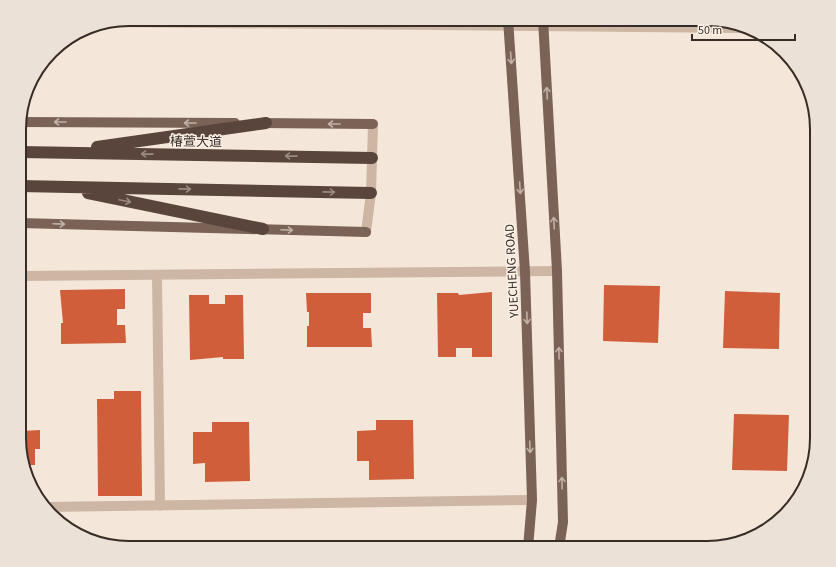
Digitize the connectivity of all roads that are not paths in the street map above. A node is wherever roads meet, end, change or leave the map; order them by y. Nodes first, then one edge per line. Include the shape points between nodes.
1 (508, 26) edge
2 (543, 26) edge
3 (673, 26) edge
4 (722, 28) edge
5 (27, 122) edge
6 (266, 123) junction
7 (373, 124) joint
8 (26, 152) edge
9 (59, 153) junction
10 (372, 158) junction
11 (26, 186) edge
12 (60, 187) junction
13 (372, 193) junction
14 (26, 223) edge
15 (263, 229) junction
16 (366, 232) joint
17 (525, 272) junction
18 (557, 272) junction
19 (157, 275) junction
20 (26, 276) edge
21 (532, 500) junction
22 (160, 506) junction
23 (52, 507) edge
24 (529, 541) edge
25 (560, 541) edge

1 -> 17 main road, YUECHENG ROAD
18 -> 2 main road
3 - 4 street
6 -> 5 main road
7 -> 6 main road
6 - 9 highway
7 - 10 street
8 - 9 highway, 椿萱大道
10 -> 9 highway, 椿萱大道
10 - 13 street
11 - 12 highway
12 -> 13 highway
12 -> 15 highway
13 - 16 street
14 -> 15 main road
15 -> 16 main road
17 - 18 street
17 - 19 street
17 -> 21 main road, YUECHENG ROAD
25 -> 18 main road via 563,522
19 - 20 street
19 - 22 street
21 - 22 street
21 - 24 main road, YUECHENG ROAD
22 - 23 street

